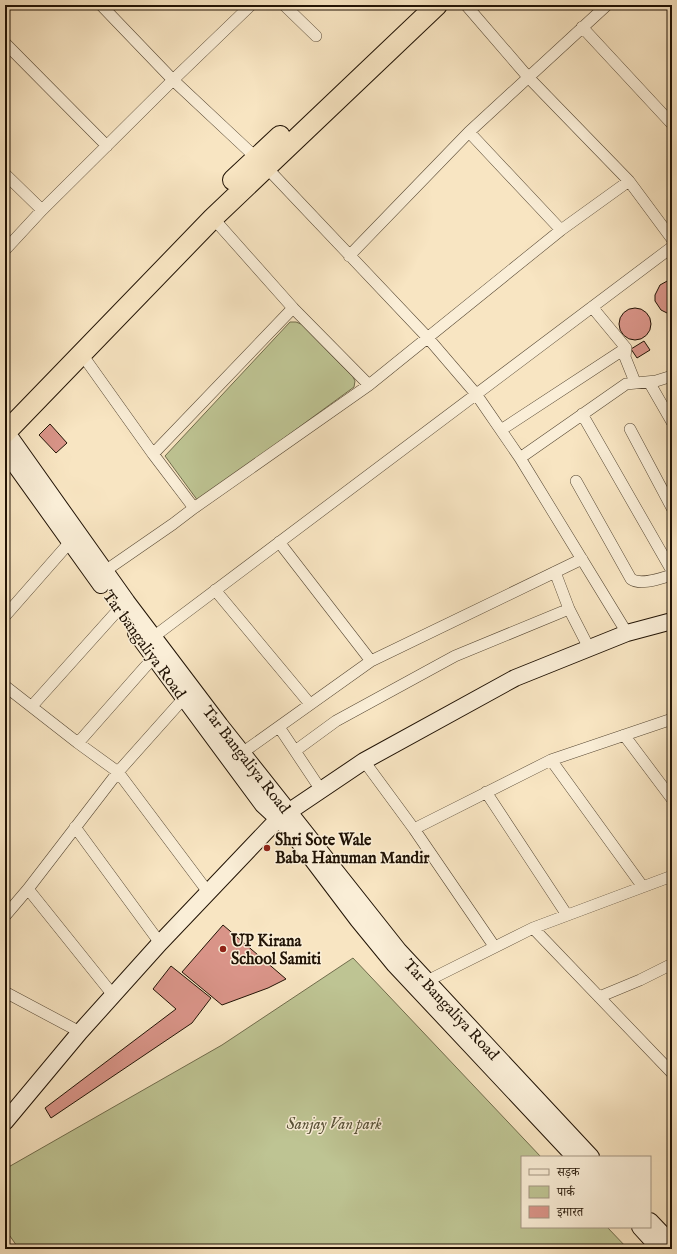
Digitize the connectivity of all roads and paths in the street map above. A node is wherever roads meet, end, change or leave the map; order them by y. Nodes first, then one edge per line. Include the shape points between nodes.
1 (101, 5) edge
2 (251, 5) edge
3 (284, 5) edge
4 (432, 5) edge
5 (466, 5) edge
6 (606, 5) edge
7 (582, 27) junction
8 (316, 36) dead end
9 (5, 43) edge
10 (528, 77) junction
11 (173, 80) junction
12 (672, 124) edge
13 (469, 132) junction
14 (107, 146) junction
15 (261, 163) junction
16 (5, 174) edge
17 (629, 181) junction
18 (42, 210) junction
19 (213, 218) junction
20 (561, 230) junction
21 (672, 239) edge
22 (672, 247) edge
23 (5, 250) edge
24 (349, 256) junction
25 (592, 307) junction
26 (292, 308) junction
27 (428, 338) junction
28 (626, 348) junction
29 (81, 353) junction
30 (672, 376) edge
31 (635, 382) junction
32 (649, 382) junction
33 (369, 385) junction
34 (476, 394) junction
35 (5, 413) edge
36 (582, 414) junction
37 (672, 422) edge
38 (630, 429) dead end
39 (501, 430) junction
40 (5, 432) edge
41 (5, 451) edge
42 (152, 454) junction
43 (520, 458) junction
44 (576, 480) dead end
45 (194, 508) junction
46 (672, 508) edge
47 (70, 542) junction
48 (279, 542) junction
49 (87, 556) junction
50 (582, 559) junction
51 (105, 571) junction
52 (672, 571) edge
53 (555, 572) junction
54 (672, 575) edge
55 (215, 590) junction
56 (119, 609) junction
57 (569, 609) junction
58 (5, 616) edge
59 (672, 621) edge
60 (627, 633) junction
61 (154, 647) junction
62 (589, 648) junction
63 (371, 661) junction
64 (5, 686) edge
65 (184, 698) junction
66 (310, 704) junction
67 (32, 706) junction
68 (672, 718) edge
69 (279, 727) junction
70 (624, 735) junction
71 (78, 743) junction
72 (295, 751) junction
73 (242, 753) junction
74 (551, 760) junction
75 (364, 761) junction
76 (118, 772) junction
77 (321, 790) junction
78 (486, 792) junction
79 (672, 799) edge
80 (283, 816) junction
81 (75, 827) junction
82 (414, 829) junction
83 (672, 876) edge
84 (643, 887) junction
85 (28, 889) junction
86 (208, 892) junction
87 (567, 915) junction
88 (5, 916) edge
89 (533, 928) junction
90 (160, 943) junction
91 (494, 946) junction
92 (672, 964) edge
93 (420, 984) junction
94 (6, 995) edge
95 (113, 995) junction
96 (599, 997) junction
97 (80, 1032) junction
98 (468, 1035) junction
99 (672, 1073) edge
100 (5, 1122) edge
101 (574, 1156) edge
102 (590, 1156) edge
103 (651, 1222) edge
104 (641, 1228) edge
105 (672, 1244) edge
106 (660, 1249) edge

1 - 11 street
2 - 11 street
3 - 8 street
4 - 15 highway
5 - 10 street
6 - 7 street
7 - 10 street
7 - 12 street
9 - 14 street
10 - 13 street
10 - 17 street
11 - 14 street
11 - 15 street
13 - 20 street
13 - 24 street
14 - 18 street
15 - 19 highway
15 - 24 street
15 - 35 highway
16 - 18 street
17 - 20 street
17 - 21 street
18 - 23 street
19 - 26 street
19 - 29 highway
20 - 27 street
22 - 25 street
24 - 27 street
25 - 28 street
25 - 34 street
26 - 33 street
26 - 42 street
27 - 33 street
27 - 34 street
28 - 31 street via 625,357
28 - 39 street
29 - 40 highway
29 - 42 street
30 - 32 street
31 - 32 street
31 - 36 street via 626,384
32 - 37 street
33 - 45 street
34 - 39 street
34 - 48 street
36 - 43 street
36 - 52 street
38 - 46 street
39 - 43 street
40 - 49 street, Tar Bangaliya Road
41 - 47 street, Tar bangaliya Road
42 - 45 street
43 - 50 street
44 - 54 street via 631,580 646,581
45 - 51 street
47 - 49 street, Tar bangaliya Road
47 - 58 street
48 - 55 street
48 - 63 street
49 - 51 street, Tar Bangaliya Road
49 - 56 street, Tar bangaliya Road
50 - 53 street
50 - 60 street
51 - 61 street, Tar Bangaliya Road
53 - 57 street
53 - 63 street
55 - 61 street
55 - 66 street
56 - 61 street, Tar bangaliya Road
56 - 67 street
57 - 62 street
57 - 72 street via 455,656 336,721
59 - 60 street
60 - 62 street
61 - 65 street, Tar bangaliya Road
61 - 71 street
61 - 73 street, Tar Bangaliya Road
62 - 75 street via 515,678
63 - 66 street
64 - 67 street
65 - 76 street
65 - 80 street, Tar bangaliya Road via 263,805
66 - 69 street
67 - 71 street
68 - 70 street
69 - 72 street
69 - 73 street
70 - 74 street
70 - 79 street
71 - 76 street
72 - 77 street
73 - 80 street, Tar Bangaliya Road
74 - 78 street
74 - 84 street
75 - 77 street
75 - 82 street
76 - 81 street
76 - 86 street
77 - 80 street
78 - 82 street
78 - 87 street
80 - 86 street
80 - 93 street, Tar Bangaliya Road via 399,952
81 - 85 street
81 - 90 street
82 - 91 street
83 - 84 street
84 - 87 street
85 - 88 street
85 - 95 street
86 - 90 street
87 - 89 street
89 - 91 street
89 - 96 street
90 - 95 street
91 - 93 street
92 - 96 street
93 - 98 street, Tar bangaliya Road
94 - 97 street
95 - 97 street
96 - 99 street
97 - 100 street
98 - 101 street, Tar bangaliya Road
98 - 102 street, Tar Bangaliya Road
103 - 105 street
104 - 106 street

